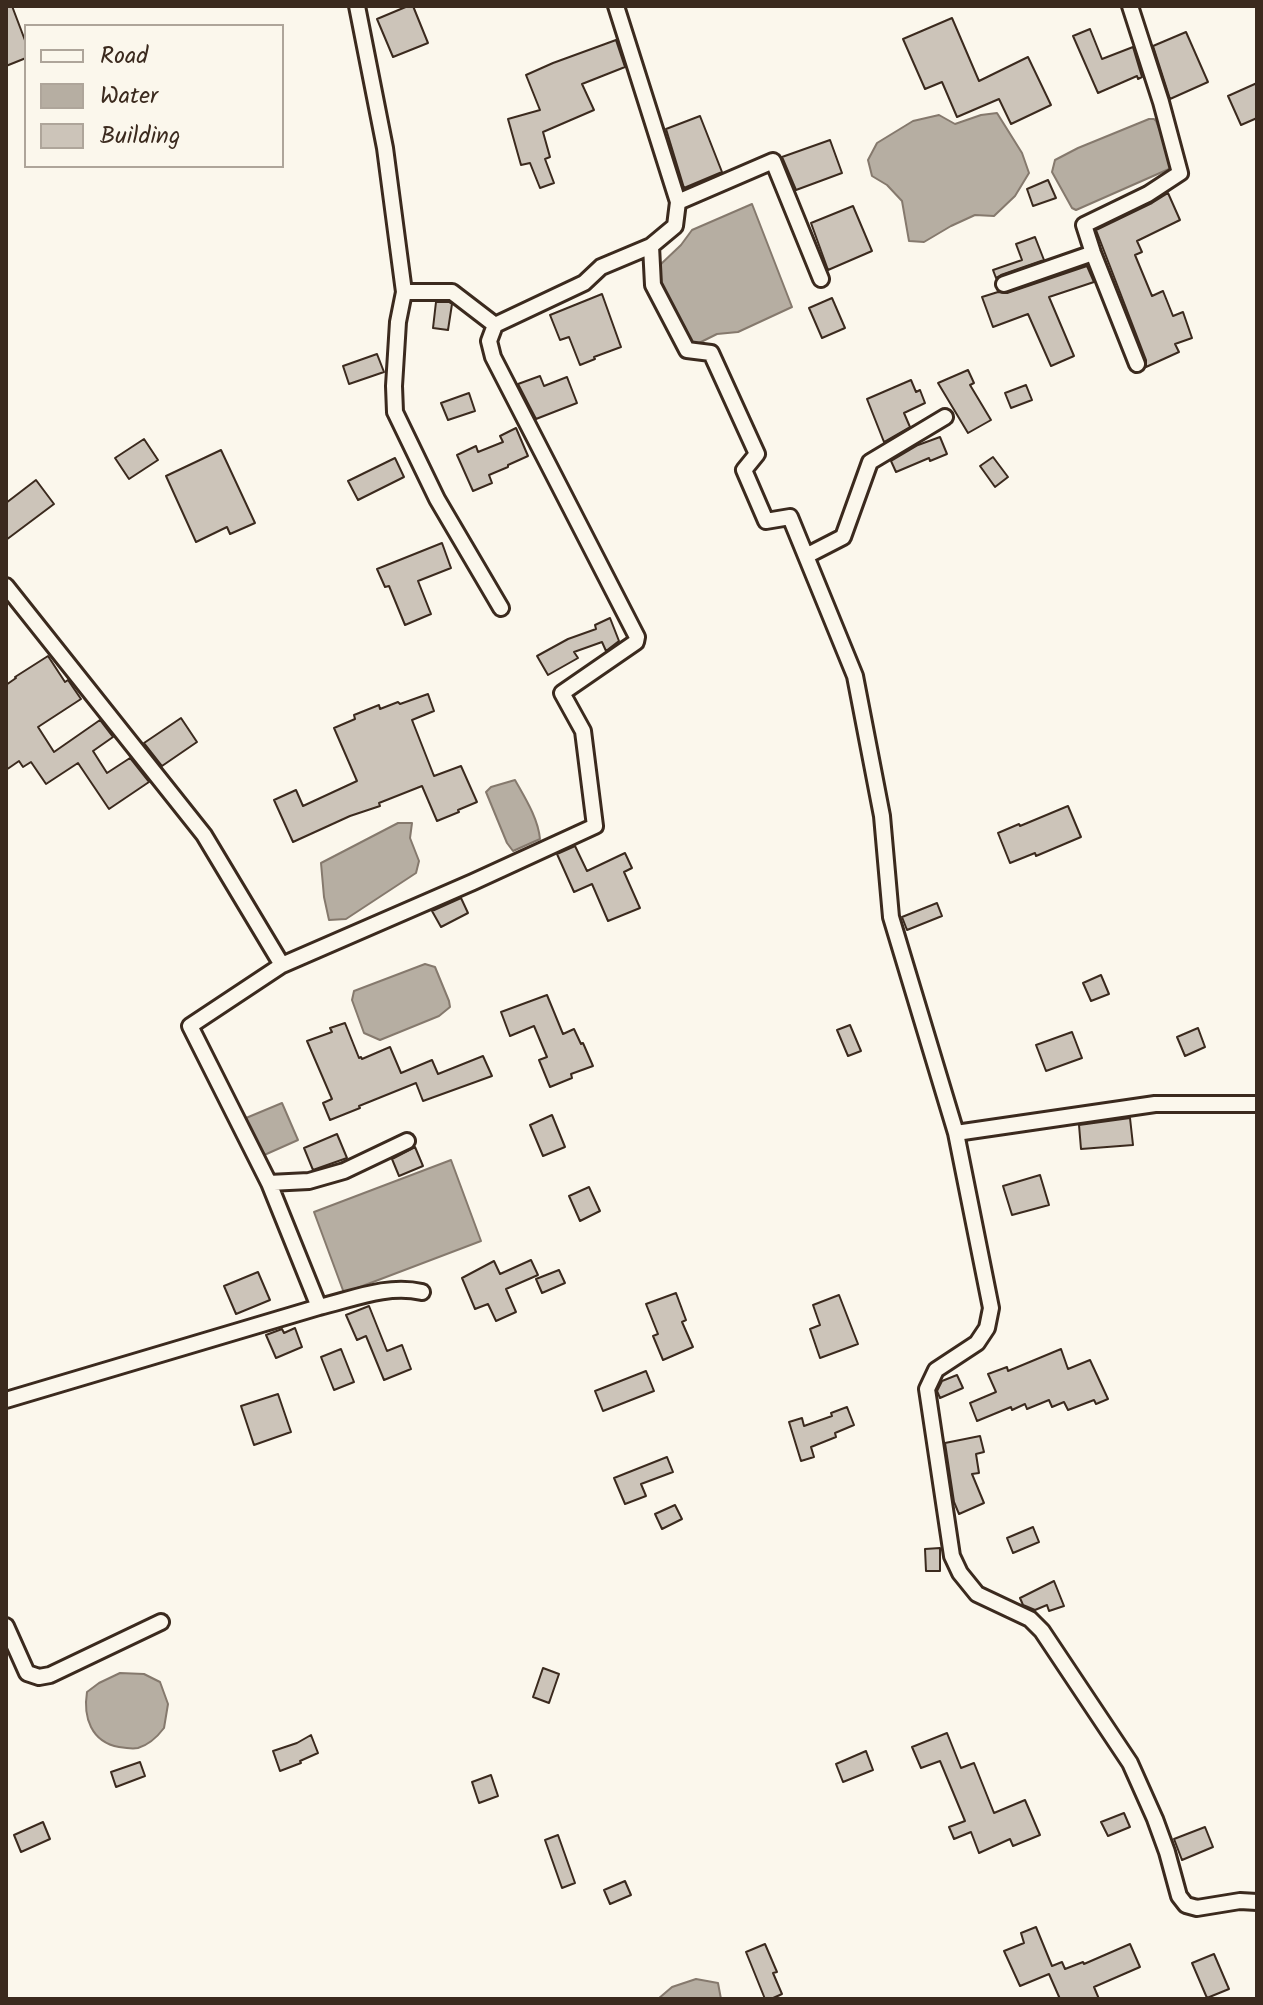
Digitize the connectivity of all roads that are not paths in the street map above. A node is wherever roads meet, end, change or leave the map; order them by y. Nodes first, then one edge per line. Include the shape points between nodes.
1 (357, 6) edge
2 (616, 6) edge
3 (1130, 6) edge
4 (678, 202) junction
5 (651, 246) junction
6 (1093, 253) junction
7 (821, 279) dead end
8 (1004, 284) dead end
9 (404, 292) junction
10 (495, 325) junction
11 (1137, 364) dead end
12 (945, 417) dead end
13 (806, 556) junction
14 (6, 586) edge
15 (501, 608) dead end
16 (282, 965) junction
17 (1257, 1104) edge
18 (956, 1133) junction
19 (407, 1141) dead end
20 (269, 1183) junction
21 (422, 1292) dead end
22 (319, 1307) junction
23 (6, 1400) edge
24 (161, 1622) dead end
25 (6, 1626) edge
26 (1257, 1902) edge

1 - 9 street via 385,148
2 - 4 street
3 - 6 street via 1180,173 1084,225
4 - 5 street via 675,226
4 - 7 street via 773,161
5 - 10 street
5 - 13 street via 653,285 687,350 711,353 757,454 744,470 766,521 790,517
6 - 8 street
6 - 11 street
9 - 10 street via 452,292
9 - 15 street via 395,412 437,499
10 - 16 street via 489,341 493,357 637,637 562,693 583,731 595,826
12 - 13 street via 870,462 843,537
13 - 18 street via 855,676 882,816 891,917
14 - 16 street via 204,835
16 - 20 street via 190,1026
17 - 18 street via 1155,1104
18 - 26 street via 991,1308 977,1343 936,1370 927,1389 952,1556 977,1594 1030,1619 1042,1631 1130,1763 1186,1905
19 - 20 street via 344,1171 309,1181
20 - 22 street
21 - 22 street via 386,1290
22 - 23 street
24 - 25 street via 39,1677 21,1664

